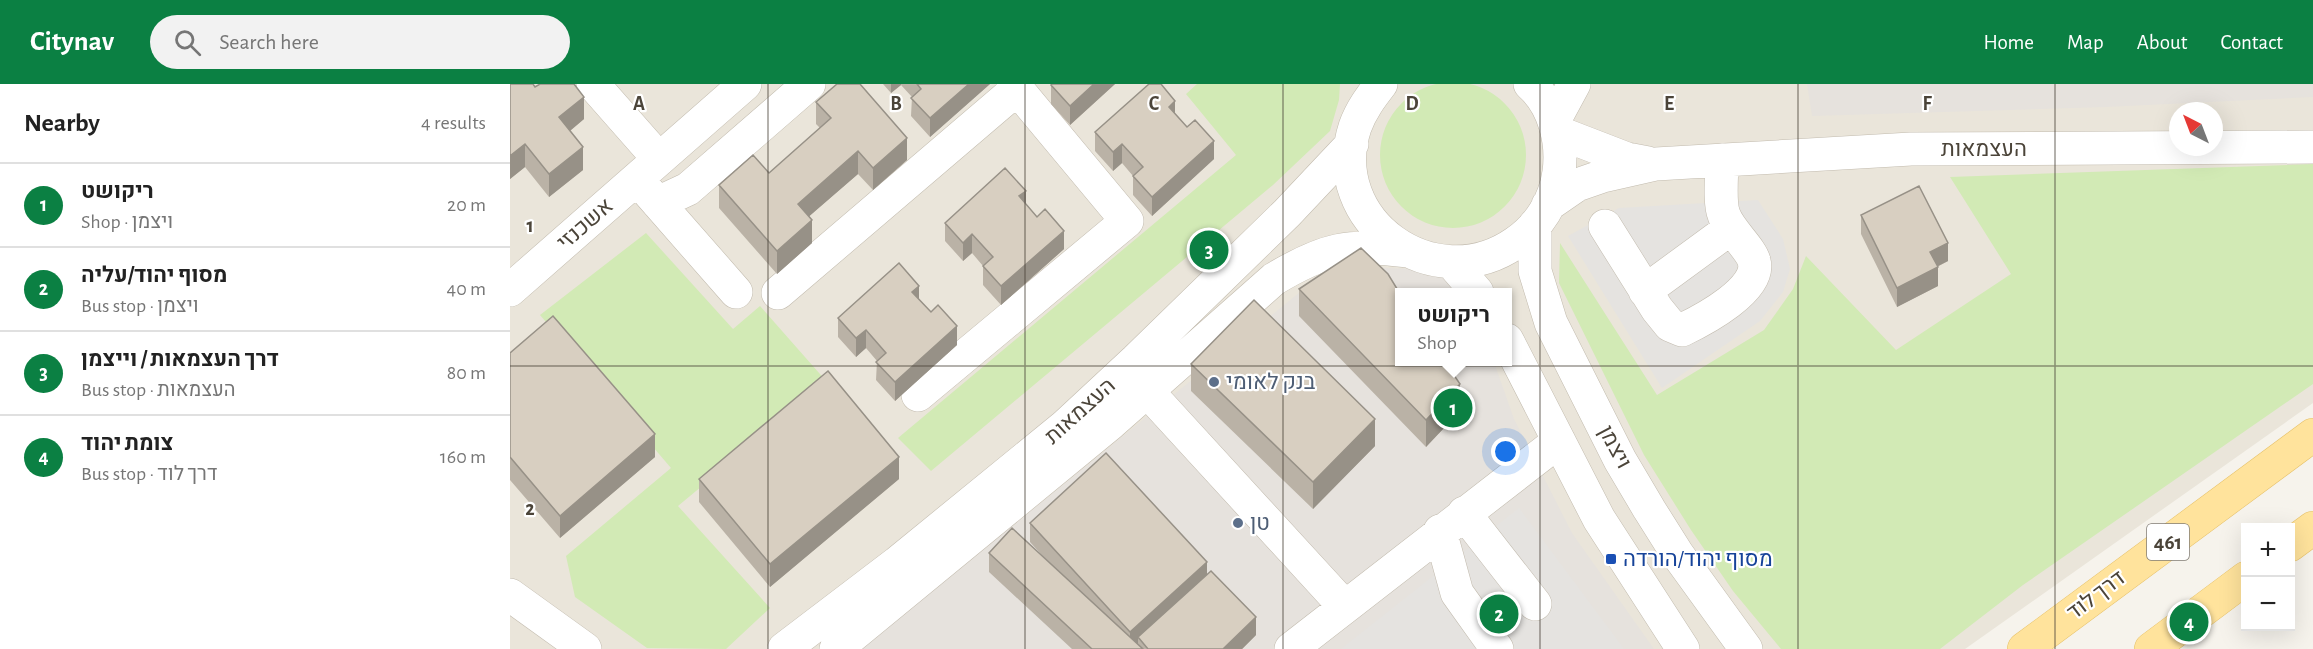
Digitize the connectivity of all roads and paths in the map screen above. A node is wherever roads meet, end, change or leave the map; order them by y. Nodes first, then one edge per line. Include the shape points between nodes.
1 (593, 84) edge
2 (745, 84) edge
3 (809, 84) edge
4 (1530, 84) edge
5 (1575, 84) edge
6 (1015, 87) edge
7 (1371, 90) edge
8 (1555, 126) junction
9 (1352, 144) junction
10 (2313, 147) edge
11 (1722, 160) junction
12 (1656, 164) junction
13 (648, 169) junction
14 (658, 203) junction
15 (1542, 215) junction
16 (1605, 226) dead end
17 (1731, 228) junction
18 (1407, 251) junction
19 (1452, 263) junction
20 (1474, 288) edge
21 (510, 290) edge
22 (1645, 291) junction
23 (736, 292) dead end
24 (778, 293) dead end
25 (1512, 349) edge
26 (1148, 392) junction
27 (918, 395) dead end
28 (2313, 435) edge
29 (1559, 441) junction
30 (1452, 522) junction
31 (2313, 528) edge
32 (2295, 541) edge
33 (2241, 582) edge
34 (510, 595) edge
35 (1535, 604) dead end
36 (1345, 607) junction
37 (579, 647) edge
38 (1678, 647) edge
39 (784, 649) edge
40 (836, 649) edge
41 (1291, 649) edge
42 (1497, 649) edge
43 (1746, 649) edge
44 (2024, 649) edge
45 (2151, 649) edge

1 - 13 street
2 - 13 street, אשכנזי
3 - 14 street via 688,189
4 - 8 street via 1551,113
5 - 8 street
6 - 24 street
6 - 27 street via 1127,221
7 - 9 street
8 - 12 street, העצמאות via 1627,159
8 - 15 street via 1561,157 1557,186
9 - 18 street via 1352,178 1361,205 1377,229
9 - 39 street, העצמאות via 1287,213 1065,426
10 - 11 street, העצמאות via 1911,149
11 - 12 street, העצמאות
11 - 17 street via 1723,214
12 - 15 street, העצמאות via 1577,185
13 - 14 street
13 - 21 street, אשכנזי
14 - 23 street
15 - 19 street, העצמאות via 1526,236 1504,251 1479,261
15 - 43 street, ויצמן via 1535,271 1551,323 1649,509
16 - 22 street
17 - 22 street
17 - 22 street via 1754,261 1753,278 1746,289 1682,330 1670,325
18 - 19 street, העצמאות via 1425,259
18 - 26 street, העצמאות via 1349,247 1303,262 1241,306
19 - 20 street
25 - 29 street, ויצמן
26 - 36 street
26 - 40 street, העצמאות
28 - 44 main road, דרך לוד / 461
29 - 30 street
29 - 38 street, ויצמן via 1599,519
30 - 35 street
30 - 36 street
30 - 42 street via 1457,593
31 - 32 main road
33 - 45 main road
34 - 37 street
36 - 41 street

